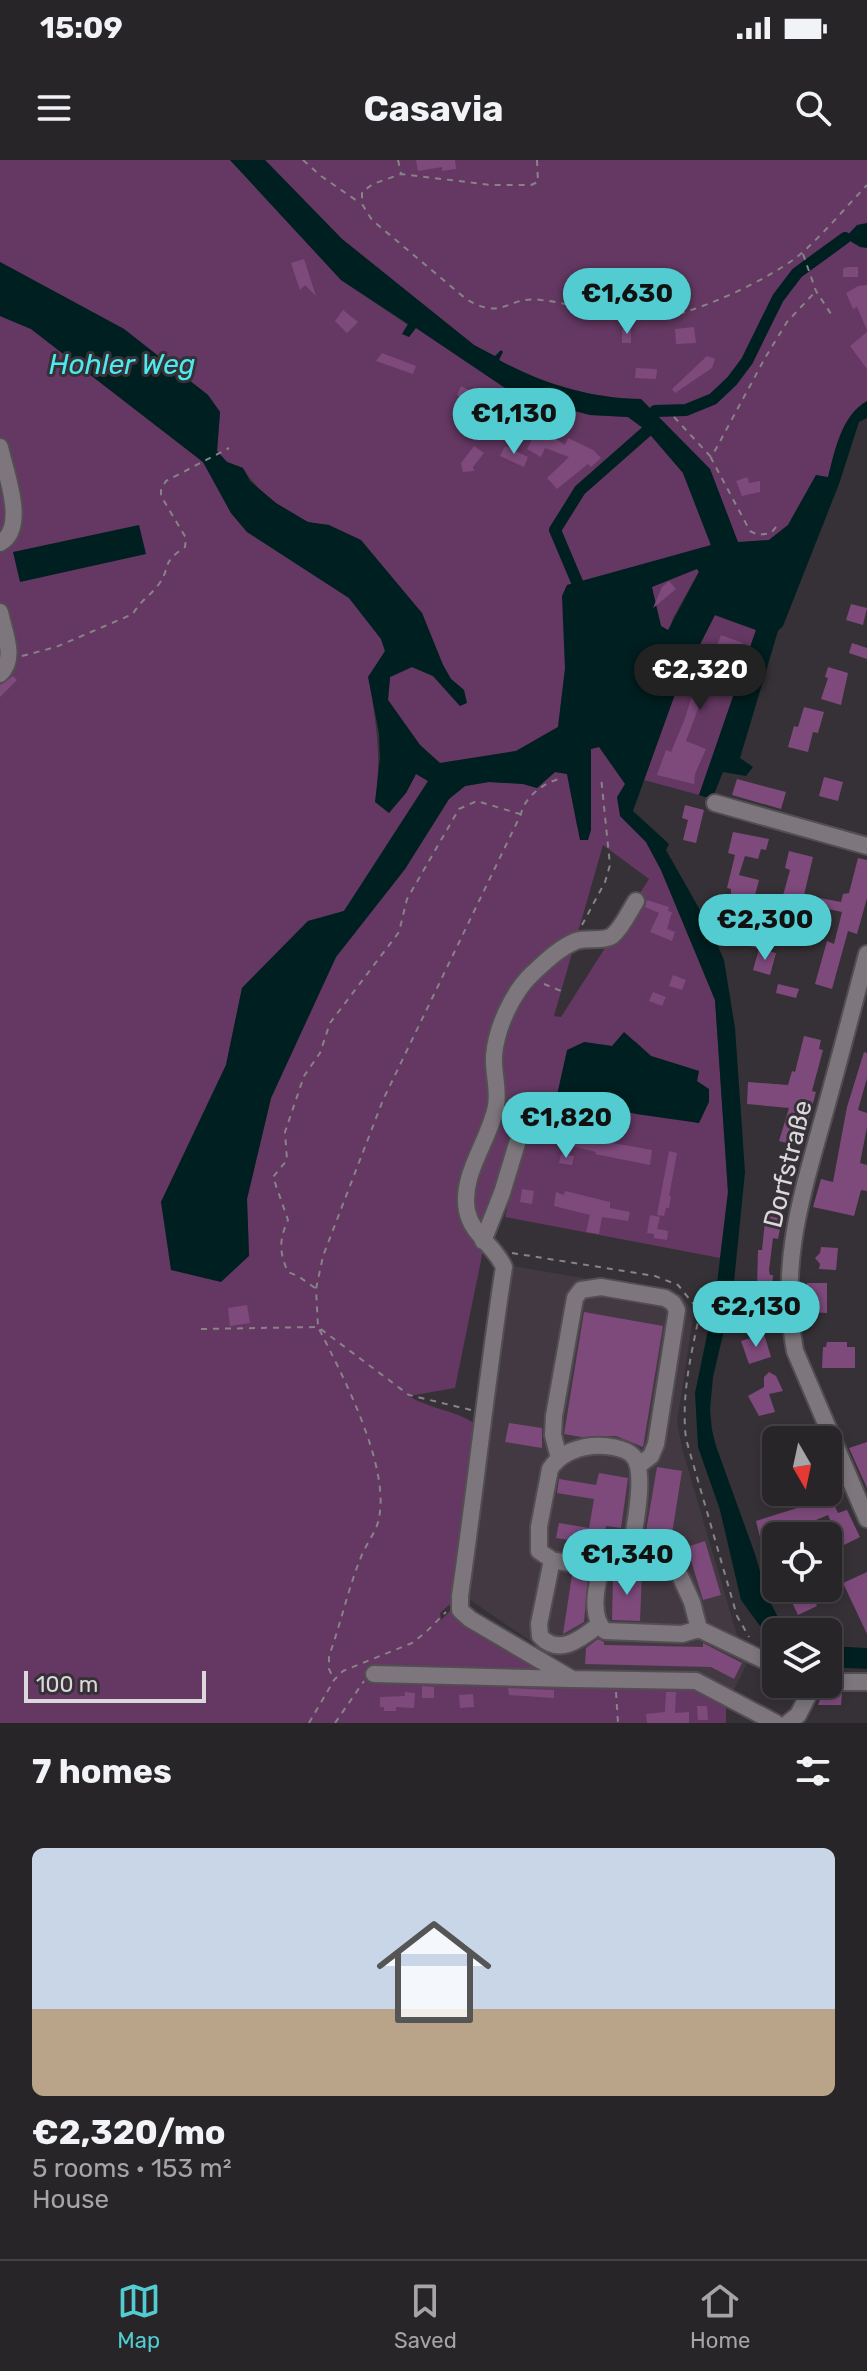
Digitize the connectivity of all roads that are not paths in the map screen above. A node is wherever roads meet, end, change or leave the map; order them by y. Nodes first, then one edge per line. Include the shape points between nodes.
1 (0, 447) edge
2 (0, 543) edge
3 (0, 612) edge
4 (0, 674) edge
5 (715, 803) dead end
6 (867, 846) edge
7 (636, 901) dead end
8 (867, 954) edge
9 (519, 1137) dead end
10 (483, 1241) junction
11 (559, 1458) junction
12 (638, 1466) junction
13 (867, 1519) edge
14 (552, 1560) junction
15 (629, 1561) junction
16 (604, 1570) junction
17 (599, 1625) junction
18 (699, 1629) junction
19 (762, 1659) edge
20 (374, 1674) road end
21 (572, 1679) junction
22 (842, 1682) edge
23 (867, 1682) edge
24 (807, 1698) edge
25 (776, 1723) edge
26 (788, 1723) edge

1 - 2 street via 15,517 13,530
3 - 4 street via 9,657
5 - 6 street
7 - 10 street via 617,932 608,939 574,943 553,955 528,977 512,1001 494,1054 496,1107 467,1196 467,1211
8 - 13 street, Dorfstraße via 801,1197 788,1274 795,1351
9 - 10 street
10 - 21 street via 504,1267 460,1610
11 - 12 street via 598,1445 632,1454
11 - 12 street via 554,1416 575,1298 581,1290 601,1287 665,1298 677,1310 656,1444
11 - 14 street via 550,1469 539,1527 539,1551
12 - 15 street
14 - 16 street
14 - 17 street via 540,1636 564,1646
15 - 16 street
15 - 18 street via 676,1567
16 - 17 street via 598,1582
17 - 18 street via 616,1633 682,1634
18 - 19 street
20 - 21 street
21 - 25 street via 696,1681
22 - 23 street
24 - 26 street

